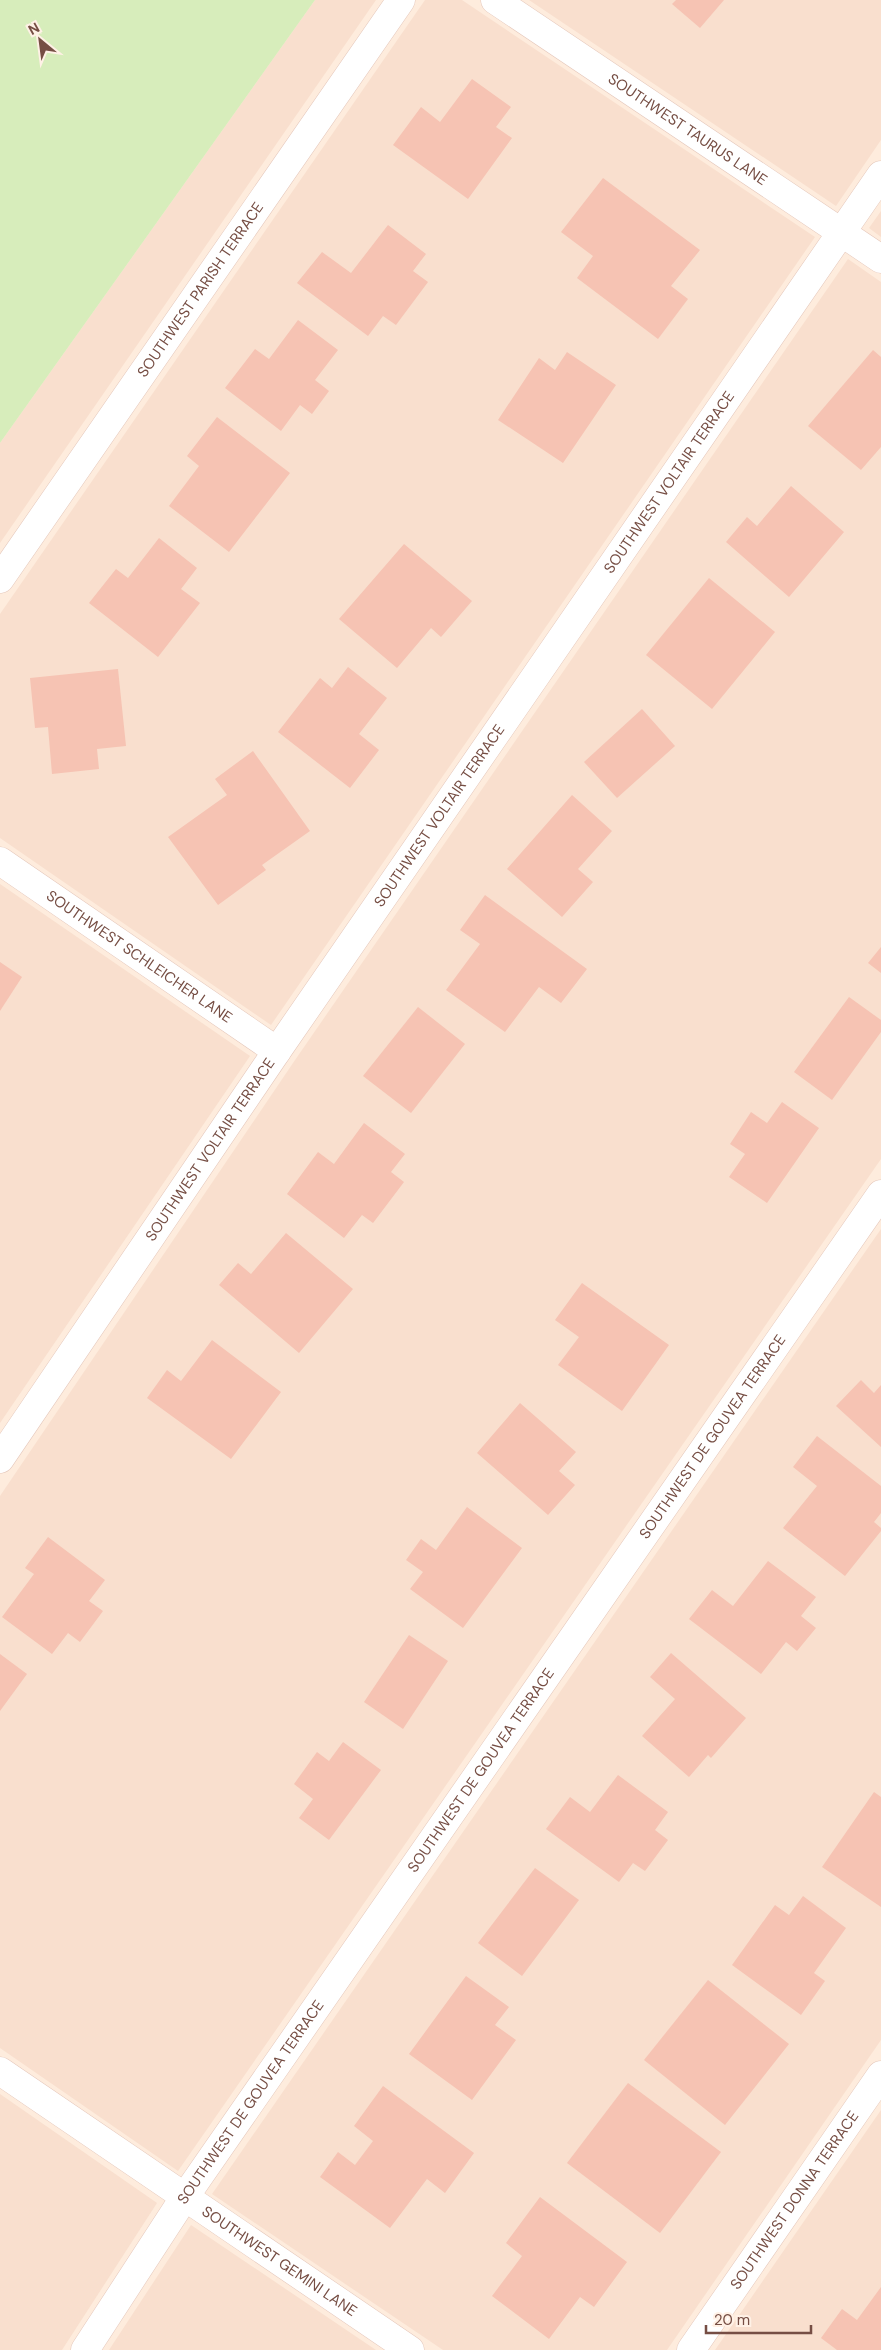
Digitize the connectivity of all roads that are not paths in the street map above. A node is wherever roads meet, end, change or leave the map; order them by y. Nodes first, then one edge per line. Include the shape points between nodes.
1 (401, 0) edge
2 (495, 0) edge
3 (881, 175) edge
4 (842, 232) junction
5 (881, 259) edge
6 (0, 579) edge
7 (0, 861) edge
8 (277, 1051) junction
9 (881, 1194) edge
10 (0, 1457) edge
11 (0, 2071) edge
12 (881, 2075) edge
13 (184, 2198) junction
14 (86, 2350) edge
15 (410, 2350) edge
16 (691, 2350) edge

1 - 6 street, SOUTHWEST PARISH TERRACE
2 - 4 street, SOUTHWEST TAURUS LANE
3 - 4 street, SOUTHWEST VOLTAIR TERRACE
4 - 5 street, SOUTHWEST TAURUS LANE
4 - 8 street, SOUTHWEST VOLTAIR TERRACE
7 - 8 street, SOUTHWEST SCHLEICHER LANE
8 - 10 street, SOUTHWEST VOLTAIR TERRACE
9 - 13 street, SOUTHWEST DE GOUVEA TERRACE
11 - 13 street, SOUTHWEST GEMINI LANE
12 - 16 street, SOUTHWEST DONNA TERRACE
13 - 14 street, SOUTHWEST DE GOUVEA TERRACE
13 - 15 street, SOUTHWEST GEMINI LANE

